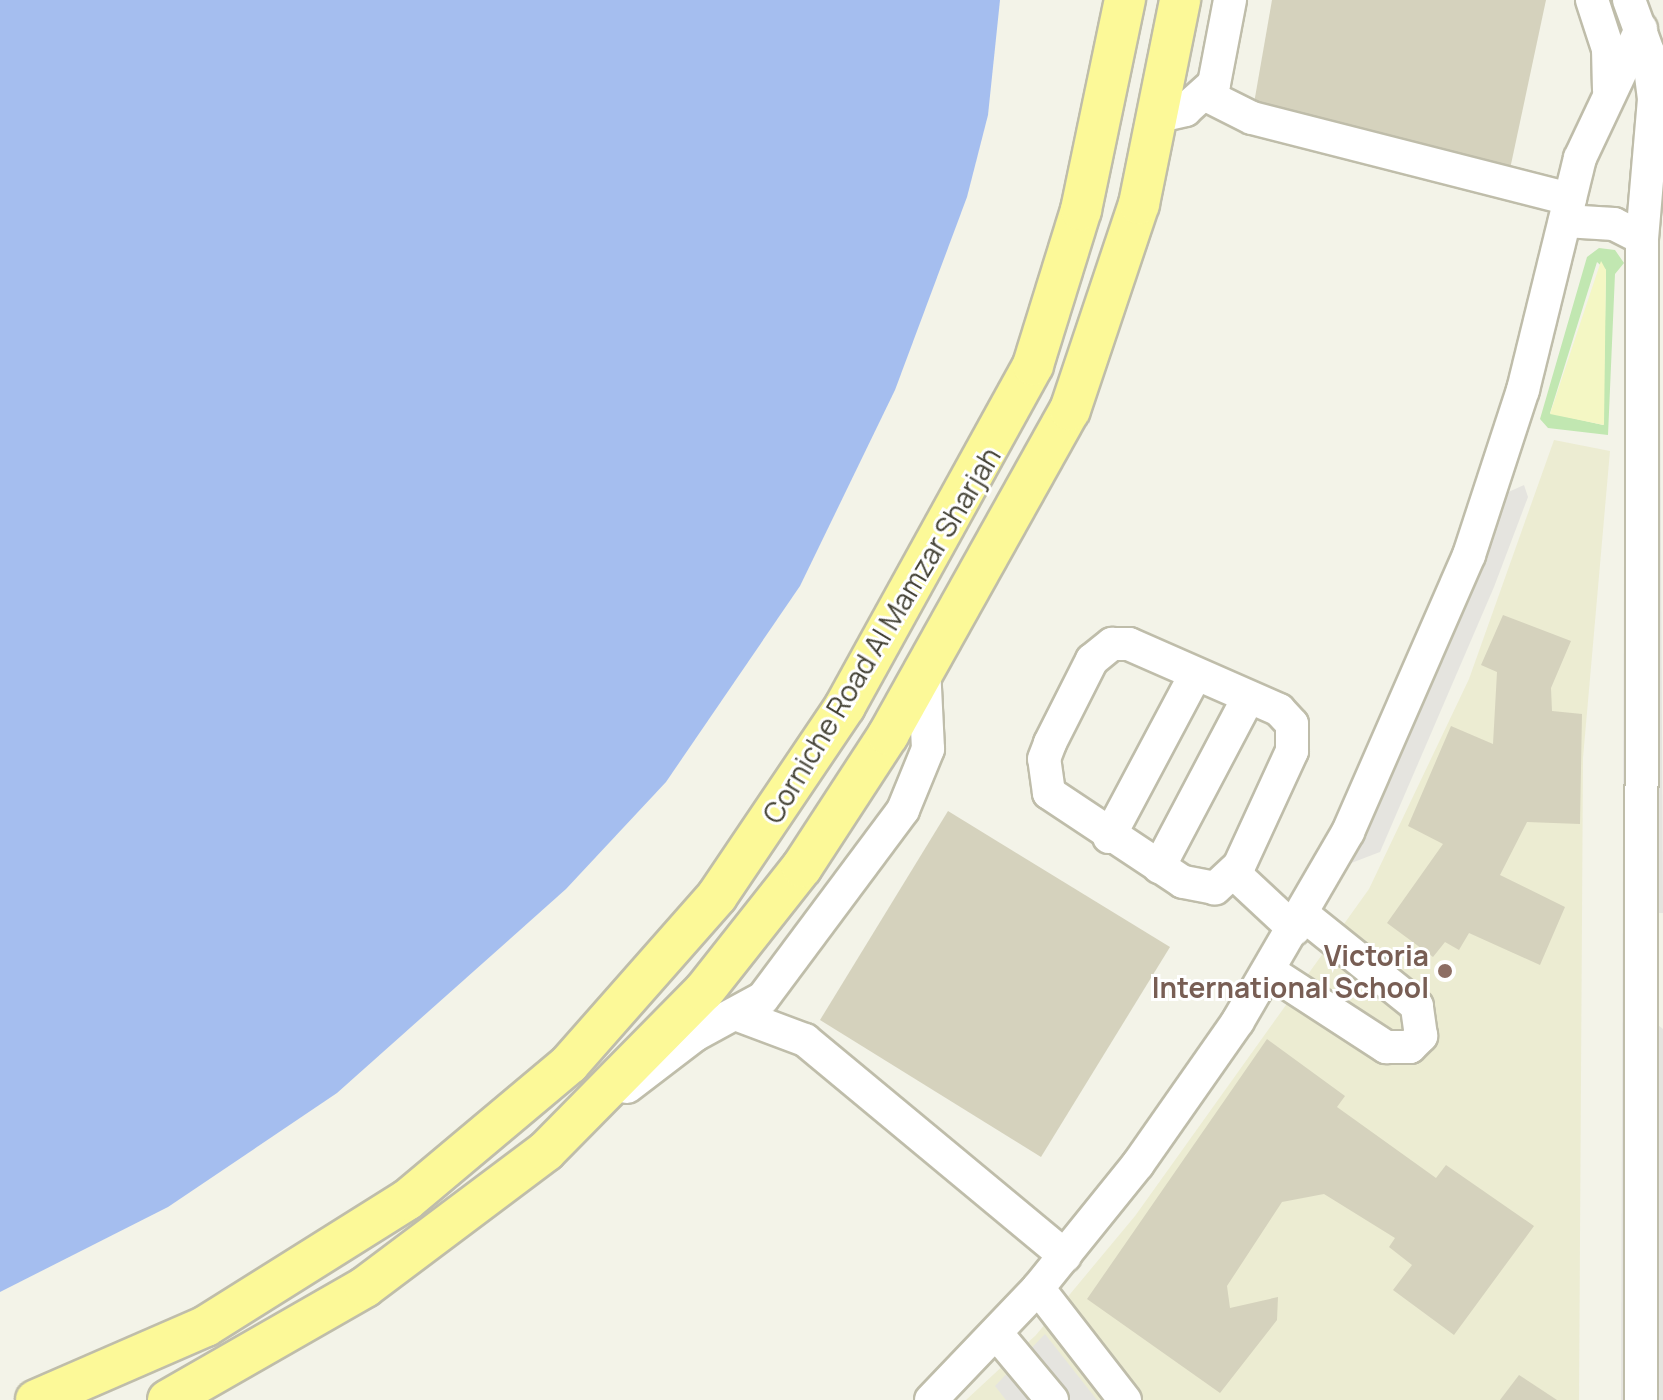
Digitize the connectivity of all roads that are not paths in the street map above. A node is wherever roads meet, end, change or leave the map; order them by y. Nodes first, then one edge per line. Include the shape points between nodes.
1 (1125, 0) edge
2 (1180, 0) edge
3 (1196, 0) edge
4 (1230, 0) edge
5 (1592, 0) edge
6 (1635, 14) edge
7 (1116, 52) junction
8 (1170, 61) junction
9 (1206, 95) junction
10 (1609, 97) junction
11 (1160, 116) junction
12 (1567, 210) junction
13 (1642, 238) junction
14 (1654, 312) edge
15 (924, 667) junction
16 (1195, 675) junction
17 (1248, 698) junction
18 (1109, 837) junction
19 (1159, 867) junction
20 (1235, 874) junction
21 (1298, 922) junction
22 (1269, 971) junction
23 (1653, 974) edge
24 (783, 976) junction
25 (738, 1015) junction
26 (805, 1040) junction
27 (599, 1102) junction
28 (1065, 1256) junction
29 (1038, 1288) junction
30 (997, 1334) junction
31 (36, 1400) edge
32 (168, 1400) edge
33 (931, 1400) edge
34 (1052, 1400) edge
35 (1125, 1400) edge
36 (1641, 1400) edge

1 - 7 main road, Corniche Road Al Mamzar Sharjah
2 - 8 main road, Corniche Road Al Mamzar Sharjah
3 - 8 main road
4 - 9 street via 1218,72
5 - 10 street via 1608,49
6 - 10 street
6 - 13 street via 1654,99
7 - 8 main road
7 - 31 main road, Corniche Road Al Mamzar Sharjah via 1081,210 1033,365 845,706 717,896 569,1064 407,1200 206,1326
8 - 11 main road, Corniche Road Al Mamzar Sharjah
9 - 11 street
9 - 12 street via 1252,118
10 - 12 street
11 - 15 main road, Corniche Road Al Mamzar Sharjah via 1119,273 1070,410
12 - 13 street
12 - 21 street via 1523,390 1469,555 1404,717
13 - 14 street
14 - 23 street
15 - 24 street via 928,749 915,791
15 - 27 main road, Corniche Road Al Mamzar Sharjah via 802,867 704,991
16 - 17 street
16 - 18 street
16 - 18 street via 1121,642 1092,660 1050,743 1044,777 1060,806
17 - 19 street
17 - 20 street via 1287,716 1294,742
18 - 19 street
19 - 20 street via 1199,888 1215,888
20 - 21 street
21 - 22 street
21 - 22 street via 1417,1006 1421,1036 1410,1047 1386,1047
22 - 28 street via 1189,1093
23 - 36 street
24 - 25 street
24 - 26 street
25 - 26 street
25 - 27 street
26 - 28 street
27 - 32 main road, Corniche Road Al Mamzar Sharjah via 431,1242 298,1331
28 - 29 street
29 - 30 street
29 - 35 street
30 - 33 street
30 - 34 street

